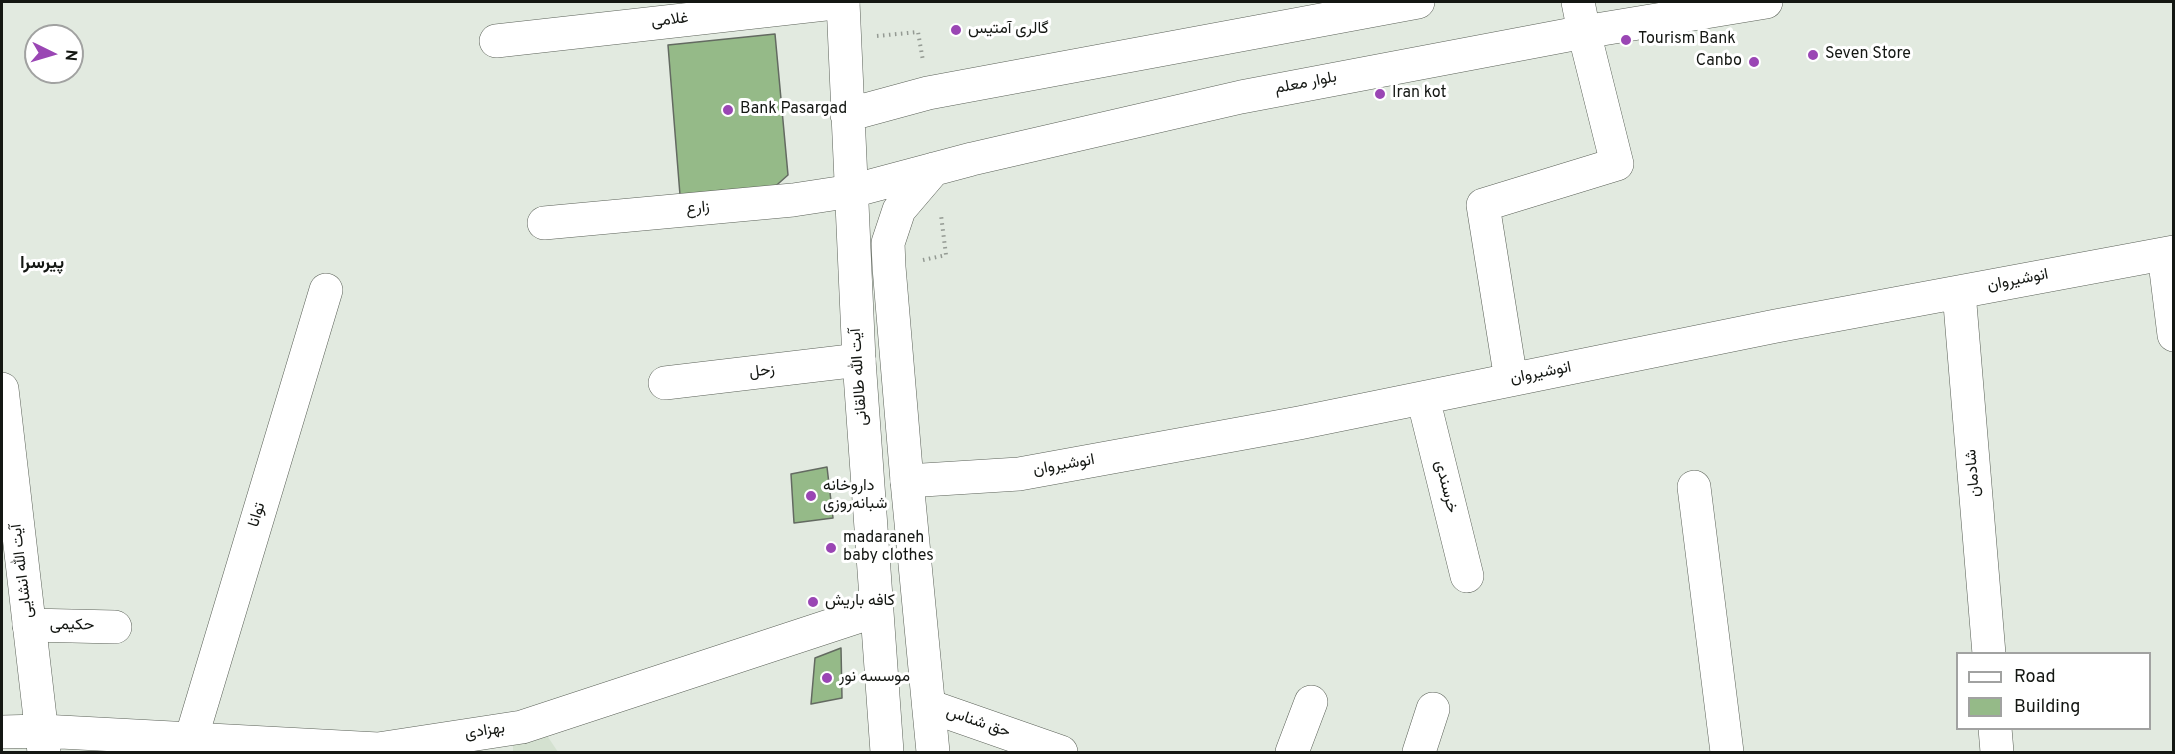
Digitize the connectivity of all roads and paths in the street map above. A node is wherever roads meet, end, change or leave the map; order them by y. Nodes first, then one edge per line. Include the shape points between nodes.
1 (843, 2) edge
2 (1418, 2) edge
3 (1766, 2) edge
4 (1581, 17) edge
5 (496, 41) dead end
6 (847, 115) junction
7 (934, 169) junction
8 (852, 191) junction
9 (544, 223) dead end
10 (2169, 253) edge
11 (326, 290) dead end
12 (1959, 292) junction
13 (2174, 335) edge
14 (858, 360) junction
15 (1511, 380) junction
16 (665, 383) dead end
17 (1423, 398) junction
18 (2, 400) edge
19 (907, 482) junction
20 (1694, 487) dead end
21 (1467, 576) dead end
22 (875, 610) junction
23 (29, 625) junction
24 (115, 627) dead end
25 (1989, 652) edge
26 (1311, 702) dead end
27 (929, 706) junction
28 (1433, 709) dead end
29 (1995, 730) edge
30 (2, 732) edge
31 (191, 739) junction
32 (43, 742) edge
33 (887, 753) edge
34 (933, 753) edge
35 (1061, 753) edge
36 (1292, 753) edge
37 (1419, 753) edge
38 (1727, 753) edge
39 (1997, 753) edge

1 - 5 street, غلامی
1 - 6 street, آیت الله طالقانی
2 - 6 street via 928,93
3 - 4 street, بلوار معلم
4 - 7 street, بلوار معلم
4 - 15 street via 1617,164 1483,205
6 - 8 street, آیت الله طالقانی
7 - 8 street, بلوار معلم
7 - 19 street via 899,210 888,243
8 - 9 street, زارع
8 - 14 street, آیت الله طالقانی
10 - 12 street, انوشیروان
10 - 13 street
11 - 31 street, توانا
12 - 15 street, انوشیروان
12 - 25 street, شادمان
14 - 16 street, زحل
14 - 22 street, آیت الله طالقانی
15 - 17 street, انوشیروان
17 - 19 street, انوشیروان via 1019,474
17 - 21 street, خرسندی
18 - 23 street, آیت الله انشایی
19 - 27 street
20 - 38 street
22 - 31 street, بهزادی via 522,727 378,749
22 - 33 street, آیت الله طالقانی
23 - 24 street, حکیمی
23 - 32 street, آیت الله انشایی
26 - 36 street
27 - 34 street
27 - 35 street, حق شناس
28 - 37 street
29 - 39 street
30 - 32 street, بهزادی
31 - 32 street, بهزادی

